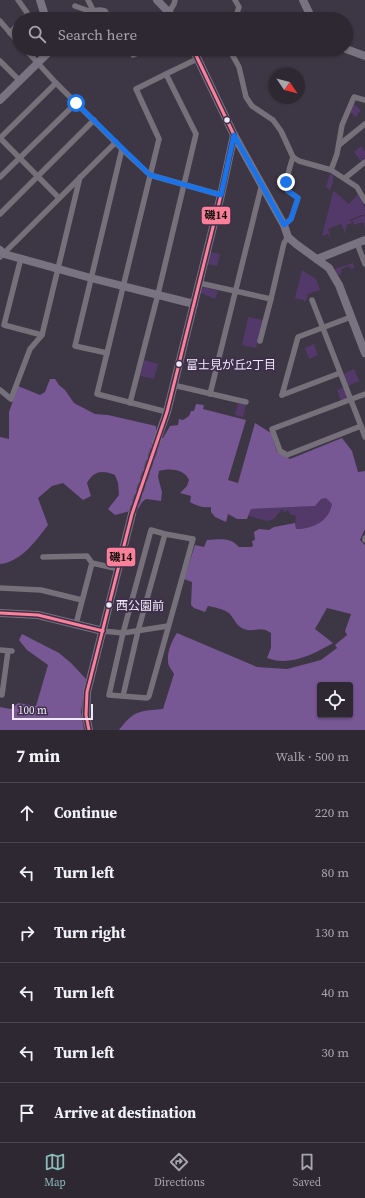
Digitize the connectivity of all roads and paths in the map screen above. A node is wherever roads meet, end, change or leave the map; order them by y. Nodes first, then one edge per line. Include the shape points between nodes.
1 (18, 0) edge
2 (40, 0) edge
3 (88, 0) edge
4 (157, 0) edge
5 (175, 0) edge
6 (235, 0) edge
7 (303, 0) edge
8 (76, 6) dead end
9 (93, 10) junction
10 (27, 12) edge
11 (44, 12) edge
12 (106, 12) edge
13 (164, 12) edge
14 (169, 12) edge
15 (237, 12) edge
16 (309, 12) edge
17 (0, 21) edge
18 (10, 33) edge
19 (353, 52) edge
20 (32, 56) edge
21 (45, 56) edge
22 (196, 56) edge
23 (233, 56) edge
24 (365, 56) edge
25 (198, 59) junction
26 (0, 61) edge
27 (38, 63) junction
28 (166, 74) junction
29 (20, 81) junction
30 (56, 83) junction
31 (0, 100) edge
32 (365, 100) edge
33 (76, 103) junction
34 (94, 120) junction
35 (365, 124) edge
36 (234, 135) junction
37 (0, 138) edge
38 (116, 142) junction
39 (339, 145) junction
40 (122, 149) junction
41 (294, 157) junction
42 (20, 158) junction
43 (365, 162) edge
44 (331, 170) junction
45 (150, 175) junction
46 (38, 176) junction
47 (0, 177) edge
48 (80, 177) junction
49 (345, 178) junction
50 (262, 184) junction
51 (184, 185) junction
52 (221, 195) junction
53 (59, 198) junction
54 (365, 200) edge
55 (0, 214) edge
56 (284, 225) junction
57 (288, 237) junction
58 (365, 240) edge
59 (357, 243) junction
60 (1, 254) edge
61 (21, 258) junction
62 (317, 259) junction
63 (365, 264) edge
64 (58, 268) junction
65 (91, 278) junction
66 (199, 283) junction
67 (123, 286) junction
68 (236, 291) junction
69 (158, 294) junction
70 (271, 299) junction
71 (312, 300) dead end
72 (194, 304) junction
73 (351, 317) junction
74 (322, 328) junction
75 (42, 334) junction
76 (260, 341) dead end
77 (107, 353) junction
78 (365, 353) edge
79 (340, 373) junction
80 (174, 385) junction
81 (0, 390) edge
82 (210, 394) junction
83 (365, 394) edge
84 (351, 399) junction
85 (246, 402) dead end
86 (130, 403) junction
87 (167, 412) junction
88 (361, 426) junction
89 (365, 437) edge
90 (156, 443) tunnel mouth
91 (132, 514) tunnel mouth
92 (165, 534) junction
93 (43, 557) dead end
94 (92, 563) junction
95 (119, 569) junction
96 (0, 588) edge
97 (82, 600) junction
98 (0, 613) edge
99 (76, 624) junction
100 (168, 626) junction
101 (103, 631) junction
102 (138, 631) junction
103 (123, 633) junction
104 (0, 650) edge
105 (2, 676) edge
106 (2, 695) dead end
107 (122, 696) junction
108 (88, 730) edge

1 - 10 street
2 - 11 street
3 - 9 street
4 - 13 street
5 - 14 street
6 - 15 street via 239,7
7 - 16 street
8 - 9 street
9 - 12 street
17 - 18 street
19 - 24 street
20 - 27 street
21 - 27 street
22 - 25 street
23 - 41 street via 239,67 246,97 252,106 273,120 282,131
25 - 28 street
25 - 36 street
26 - 29 street
27 - 29 street
27 - 30 street
28 - 45 street via 136,89 159,139
28 - 51 street via 196,134
29 - 31 street
30 - 33 street
30 - 37 street
32 - 39 street via 354,97 342,125
33 - 34 street
33 - 42 street
34 - 38 street
34 - 46 street
35 - 39 street
36 - 50 street
36 - 52 street
37 - 42 street
38 - 40 street
38 - 48 street
39 - 44 street
40 - 45 street
40 - 65 street
41 - 44 street
41 - 56 street via 286,182 288,191 298,198 291,219
42 - 46 street
42 - 47 street
43 - 49 street
44 - 49 street
45 - 51 street
45 - 67 street
46 - 53 street
46 - 55 street
48 - 53 street
48 - 64 street
49 - 54 street via 357,187
50 - 56 street
50 - 68 street
51 - 52 street
51 - 69 street
52 - 66 street
53 - 60 street
56 - 57 street
57 - 62 street
57 - 70 street via 284,243
58 - 59 street
59 - 62 street
59 - 63 street
60 - 61 street
61 - 64 street
61 - 75 street via 4,325
62 - 73 street via 334,275
64 - 65 street
64 - 75 street
65 - 67 street
65 - 77 street via 75,346
66 - 68 street
66 - 72 street
67 - 69 street
67 - 77 street
68 - 70 street
68 - 82 street
69 - 72 street
69 - 86 street
70 - 76 street
71 - 74 street
72 - 80 street
73 - 74 street
73 - 78 street
74 - 79 street
74 - 79 street via 298,338 282,395
75 - 81 street via 30,349 11,399
77 - 86 street via 97,394
79 - 84 street
80 - 82 street
80 - 87 street
82 - 85 street
83 - 84 street
84 - 88 street
84 - 88 street via 272,429 280,451 287,455
86 - 87 street
87 - 90 street
88 - 89 street
91 - 95 street
92 - 100 street via 193,539
92 - 102 street
92 - 103 street via 151,530
93 - 94 street via 87,556
94 - 95 street
94 - 97 street
95 - 101 street
96 - 97 street via 41,590
97 - 99 street
98 - 99 street via 38,615
99 - 101 street
100 - 102 street
100 - 107 street via 149,696
101 - 103 street
101 - 108 street via 88,692
102 - 103 street
102 - 107 street
103 - 107 street via 109,696
104 - 105 street via 10,651
105 - 106 street

